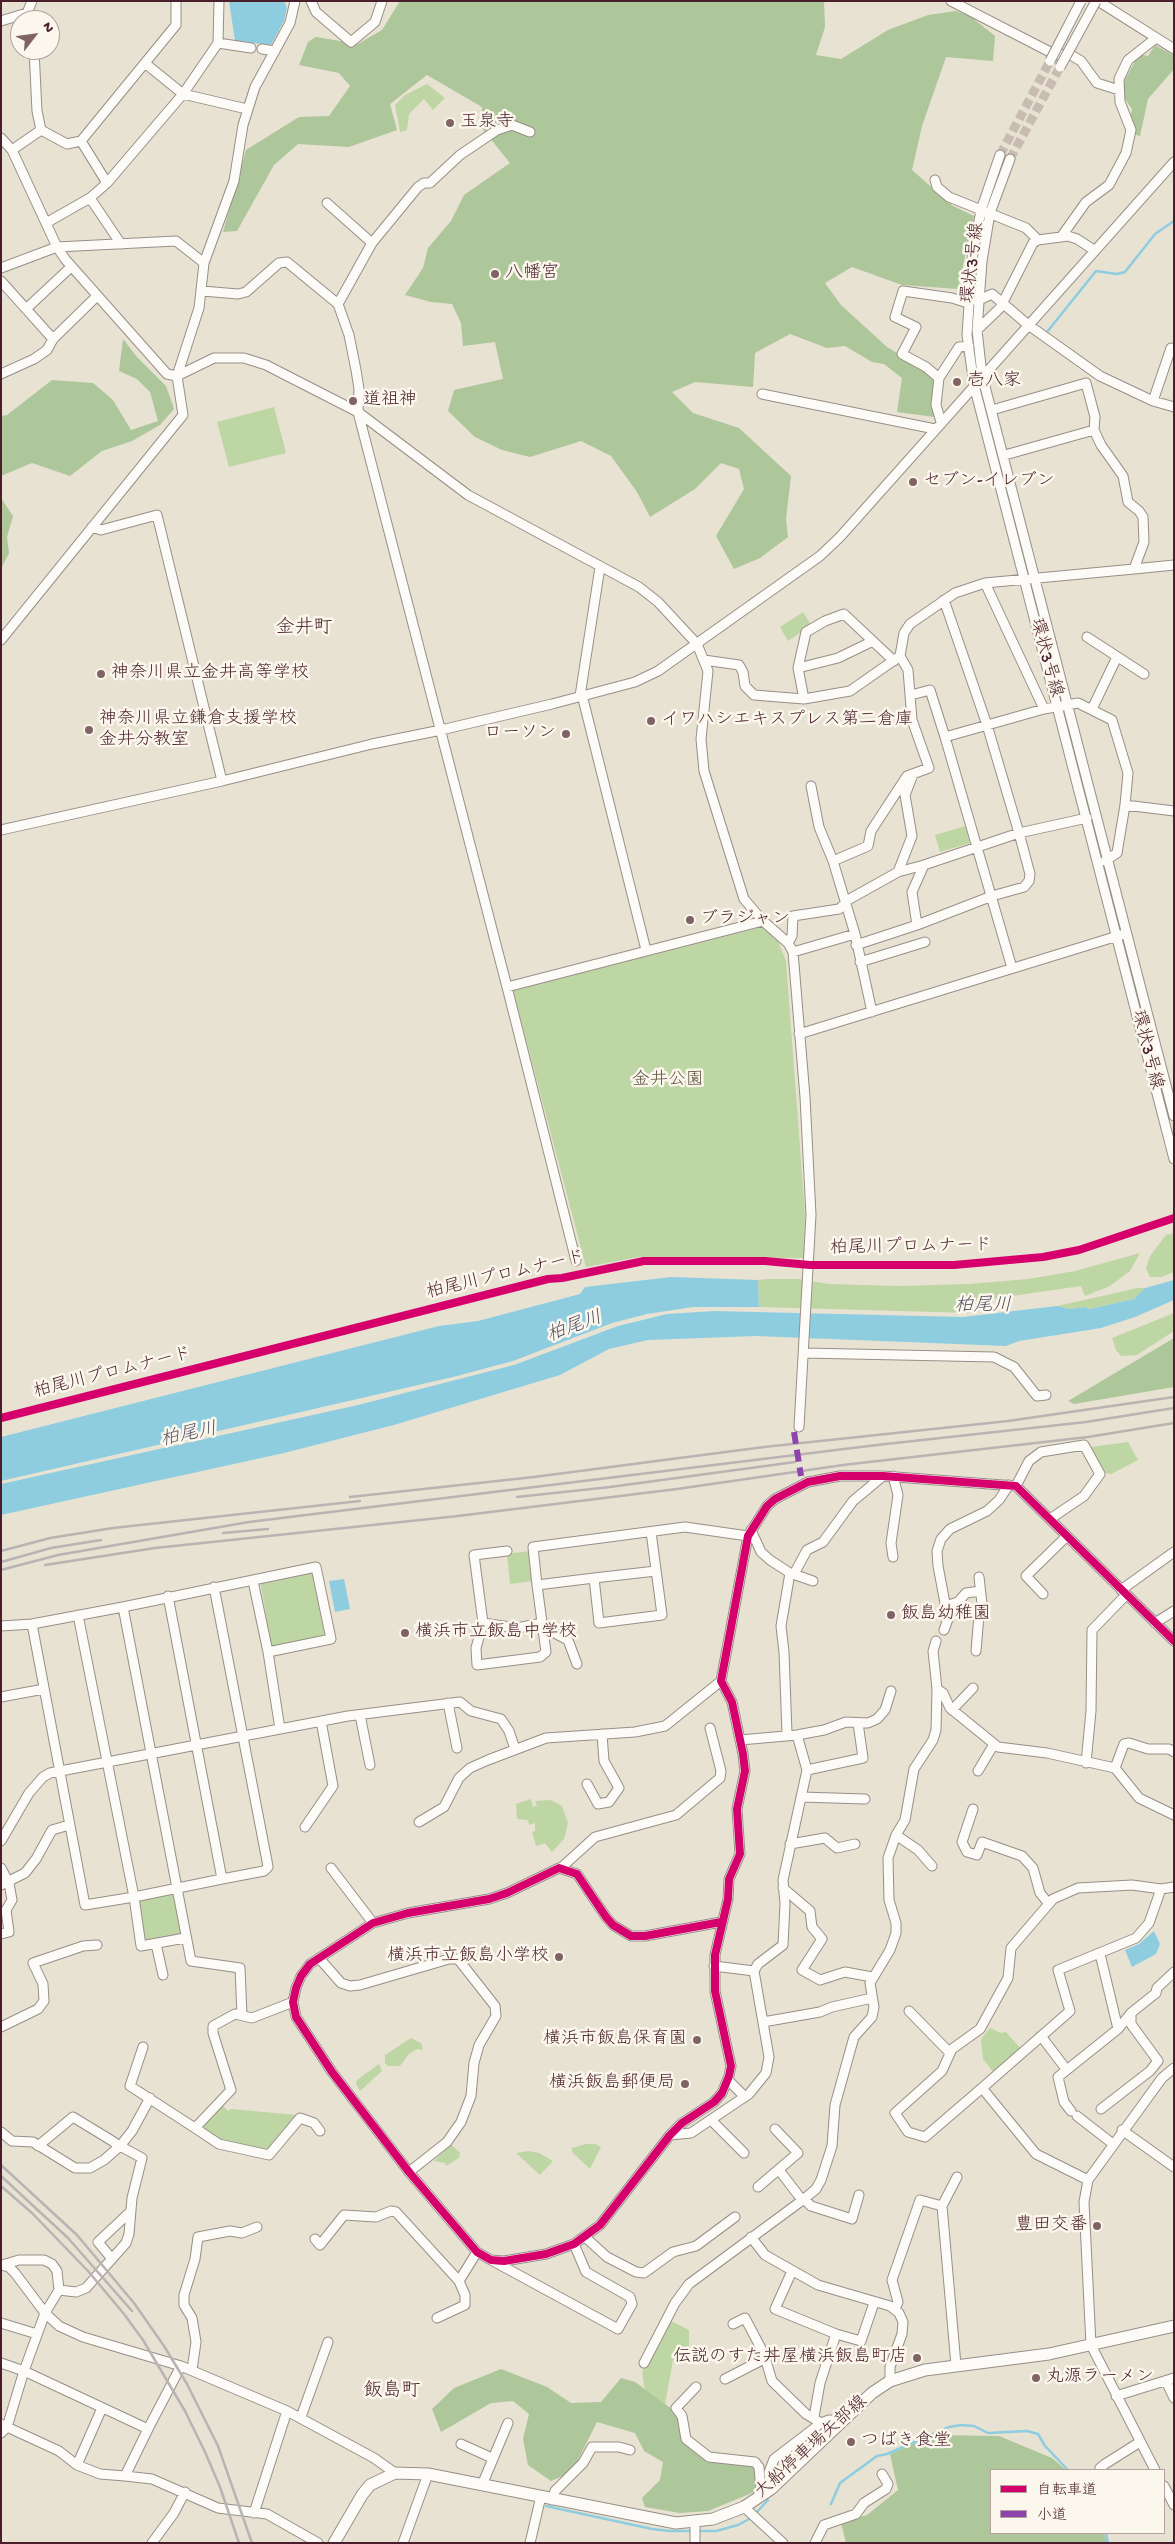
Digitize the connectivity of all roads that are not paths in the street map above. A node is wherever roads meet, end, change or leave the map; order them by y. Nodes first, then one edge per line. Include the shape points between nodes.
1 (176, 1) edge
2 (219, 1) edge
3 (295, 1) edge
4 (311, 1) edge
5 (382, 1) edge
6 (951, 1) edge
7 (1081, 1) edge
8 (1097, 1) edge
9 (1156, 38) junction
10 (218, 43) junction
11 (251, 48) dead end
12 (262, 49) dead end
13 (1174, 50) edge
14 (275, 51) junction
15 (34, 60) edge
16 (1050, 62) tunnel mouth
17 (146, 64) junction
18 (1060, 67) tunnel mouth
19 (1119, 90) junction
20 (183, 94) junction
21 (247, 109) junction
22 (42, 130) junction
23 (530, 132) dead end
24 (1, 138) edge
25 (81, 141) junction
26 (12, 150) junction
27 (1000, 154) tunnel mouth
28 (1010, 159) tunnel mouth
29 (1174, 162) edge
30 (935, 180) dead end
31 (107, 183) junction
32 (90, 198) junction
33 (327, 203) dead end
34 (985, 212) junction
35 (46, 223) junction
36 (1061, 237) junction
37 (1038, 240) junction
38 (372, 243) junction
39 (121, 244) junction
40 (57, 247) junction
41 (1094, 250) junction
42 (204, 263) junction
43 (71, 267) junction
44 (1, 268) edge
45 (1, 281) edge
46 (202, 291) junction
47 (97, 296) junction
48 (973, 302) junction
49 (338, 304) junction
50 (1003, 304) junction
51 (26, 310) junction
52 (1027, 324) junction
53 (977, 330) junction
54 (53, 339) junction
55 (969, 346) junction
56 (1174, 349) edge
57 (1, 374) edge
58 (982, 375) junction
59 (177, 376) junction
60 (939, 378) junction
61 (974, 385) junction
62 (762, 394) dead end
63 (1153, 401) junction
64 (1174, 407) edge
65 (992, 410) junction
66 (358, 412) junction
67 (938, 425) junction
68 (1094, 430) junction
69 (1004, 455) junction
70 (92, 527) junction
71 (1174, 565) edge
72 (600, 567) junction
73 (1134, 569) junction
74 (1035, 577) junction
75 (1024, 578) junction
76 (985, 583) junction
77 (944, 600) junction
78 (1087, 637) dead end
79 (1, 640) edge
80 (873, 641) junction
81 (697, 644) junction
82 (1117, 657) junction
83 (897, 658) junction
84 (704, 660) junction
85 (798, 668) junction
86 (1144, 674) dead end
87 (911, 695) junction
88 (581, 696) junction
89 (804, 698) junction
90 (1067, 705) junction
91 (1057, 706) junction
92 (1044, 709) junction
93 (1092, 710) junction
94 (987, 725) junction
95 (441, 730) junction
96 (945, 737) junction
97 (917, 772) junction
98 (222, 781) junction
99 (811, 786) dead end
100 (1125, 805) junction
101 (1174, 811) edge
102 (1087, 818) junction
103 (1, 822) edge
104 (6, 829) edge
105 (1019, 833) junction
106 (978, 846) junction
107 (1109, 860) junction
108 (833, 861) junction
109 (1098, 863) junction
110 (924, 865) junction
111 (898, 872) junction
112 (992, 896) junction
113 (846, 902) junction
114 (763, 921) junction
115 (917, 925) junction
116 (1128, 933) junction
117 (855, 934) junction
118 (1116, 937) junction
119 (925, 942) dead end
120 (788, 943) junction
121 (856, 945) junction
122 (646, 950) junction
123 (793, 952) junction
124 (860, 962) junction
125 (1012, 968) junction
126 (507, 987) junction
127 (872, 1012) junction
128 (799, 1034) junction
129 (1174, 1116) edge
130 (1174, 1159) edge
131 (576, 1261) dead end
132 (804, 1350) junction
133 (1046, 1395) dead end
134 (799, 1427) dead end
135 (883, 1476) junction
136 (893, 1476) junction
137 (1013, 1485) junction
138 (1050, 1519) junction
139 (651, 1532) junction
140 (750, 1533) junction
141 (1067, 1536) junction
142 (508, 1551) dead end
143 (1174, 1552) edge
144 (892, 1556) dead end
145 (656, 1571) junction
146 (792, 1573) junction
147 (979, 1577) dead end
148 (594, 1578) junction
149 (253, 1581) junction
150 (813, 1581) dead end
151 (537, 1585) junction
152 (214, 1588) junction
153 (980, 1591) junction
154 (1124, 1592) junction
155 (1043, 1594) dead end
156 (168, 1596) junction
157 (945, 1606) junction
158 (123, 1607) junction
159 (1174, 1610) edge
160 (78, 1615) junction
161 (483, 1623) junction
162 (1155, 1623) junction
163 (32, 1624) junction
164 (542, 1625) junction
165 (1, 1626) edge
166 (944, 1630) dead end
167 (936, 1641) dead end
168 (1174, 1641) edge
169 (268, 1652) junction
170 (976, 1652) dead end
171 (577, 1664) dead end
172 (721, 1681) junction
173 (972, 1688) dead end
174 (44, 1689) junction
175 (937, 1689) junction
176 (891, 1690) dead end
177 (1, 1696) edge
178 (448, 1704) junction
179 (952, 1710) junction
180 (360, 1715) junction
181 (321, 1721) junction
182 (858, 1723) junction
183 (710, 1728) dead end
184 (280, 1729) junction
185 (602, 1734) junction
186 (787, 1734) junction
187 (797, 1735) junction
188 (244, 1736) junction
189 (740, 1740) junction
190 (994, 1744) junction
191 (196, 1745) junction
192 (456, 1748) dead end
193 (516, 1749) junction
194 (1174, 1752) edge
195 (151, 1754) junction
196 (107, 1762) junction
197 (1086, 1763) junction
198 (370, 1765) dead end
199 (1115, 1768) junction
200 (61, 1770) junction
201 (807, 1770) junction
202 (978, 1771) dead end
203 (587, 1784) dead end
204 (801, 1797) junction
205 (866, 1799) dead end
206 (973, 1809) dead end
207 (1174, 1815) edge
208 (419, 1822) dead end
209 (311, 1823) dead end
210 (69, 1825) junction
211 (896, 1835) junction
212 (1, 1841) edge
213 (790, 1844) junction
214 (856, 1844) dead end
215 (932, 1866) dead end
216 (562, 1867) junction
217 (1, 1868) edge
218 (331, 1868) dead end
219 (222, 1879) junction
220 (5, 1884) edge
221 (1174, 1887) edge
222 (177, 1888) junction
223 (783, 1888) junction
224 (1161, 1889) junction
225 (134, 1897) junction
226 (1049, 1904) junction
227 (721, 1922) junction
228 (373, 1923) junction
229 (1, 1934) edge
230 (185, 1938) junction
231 (156, 1944) junction
232 (97, 1945) dead end
233 (1100, 1954) junction
234 (319, 1958) junction
235 (714, 1966) junction
236 (754, 1971) junction
237 (1174, 1972) edge
238 (162, 1976) dead end
239 (872, 1977) junction
240 (872, 1998) junction
241 (293, 2002) junction
242 (909, 2011) dead end
243 (1130, 2014) junction
244 (242, 2015) junction
245 (763, 2022) junction
246 (1, 2027) edge
247 (1118, 2029) junction
248 (1041, 2036) junction
249 (143, 2047) dead end
250 (950, 2052) junction
251 (1066, 2068) junction
252 (1174, 2068) edge
253 (728, 2080) junction
254 (982, 2088) junction
255 (745, 2097) junction
256 (150, 2098) junction
257 (1101, 2109) dead end
258 (711, 2120) junction
259 (195, 2128) junction
260 (775, 2129) dead end
261 (1122, 2130) junction
262 (320, 2131) dead end
263 (1, 2132) edge
264 (670, 2135) junction
265 (1113, 2144) junction
266 (38, 2146) junction
267 (119, 2147) junction
268 (744, 2153) dead end
269 (1174, 2167) edge
270 (779, 2170) junction
271 (409, 2172) junction
272 (957, 2177) dead end
273 (1088, 2180) junction
274 (758, 2187) dead end
275 (860, 2195) dead end
276 (803, 2199) junction
277 (942, 2206) junction
278 (130, 2212) junction
279 (735, 2217) dead end
280 (257, 2227) dead end
281 (585, 2237) junction
282 (751, 2237) junction
283 (315, 2239) dead end
284 (574, 2244) junction
285 (477, 2252) junction
286 (112, 2259) junction
287 (491, 2260) junction
288 (1, 2265) edge
289 (792, 2271) junction
290 (459, 2281) junction
291 (59, 2290) junction
292 (874, 2303) junction
293 (895, 2309) junction
294 (45, 2313) junction
295 (436, 2318) dead end
296 (1, 2323) edge
297 (733, 2324) dead end
298 (1174, 2326) edge
299 (37, 2334) junction
300 (836, 2334) junction
301 (328, 2342) dead end
302 (1091, 2345) junction
303 (764, 2359) junction
304 (1, 2363) edge
305 (644, 2363) dead end
306 (956, 2365) junction
307 (181, 2366) junction
308 (192, 2370) junction
309 (24, 2371) junction
310 (725, 2379) dead end
311 (1170, 2380) edge
312 (890, 2381) junction
313 (696, 2387) dead end
314 (1116, 2396) junction
315 (1174, 2398) edge
316 (102, 2408) junction
317 (286, 2411) junction
318 (301, 2417) junction
319 (817, 2420) junction
320 (843, 2421) junction
321 (508, 2424) dead end
322 (3, 2428) edge
323 (148, 2429) junction
324 (1140, 2442) junction
325 (460, 2444) dead end
326 (630, 2450) dead end
327 (492, 2458) junction
328 (78, 2465) junction
329 (1100, 2469) edge
330 (1154, 2469) edge
331 (395, 2473) junction
332 (428, 2474) junction
333 (882, 2474) dead end
334 (125, 2476) junction
335 (482, 2485) junction
336 (1165, 2488) edge
337 (185, 2492) junction
338 (767, 2492) junction
339 (546, 2498) junction
340 (1174, 2505) edge
341 (744, 2507) junction
342 (254, 2513) junction
343 (695, 2522) junction
344 (152, 2543) edge
345 (318, 2543) edge
346 (334, 2543) edge
347 (403, 2543) edge
348 (530, 2543) edge
349 (695, 2543) edge
350 (783, 2543) edge
351 (815, 2543) edge

1 - 17 street via 176,25
2 - 10 street
3 - 14 street via 290,23
4 - 5 street via 316,12 351,42 375,22
6 - 19 street via 1056,55 1069,54 1081,62 1097,83
7 - 16 street, bridge
8 - 9 street
8 - 18 street, bridge
9 - 13 street
9 - 19 street via 1128,60 1119,79
10 - 11 street
10 - 20 street
12 - 14 street
14 - 21 street via 254,87
15 - 22 street via 37,112
17 - 20 street
17 - 25 street
19 - 36 street via 1131,130 1126,153 1109,185 1086,202
20 - 21 street
20 - 31 street
21 - 42 street via 234,181
22 - 25 street via 66,144
22 - 26 street
23 - 38 street via 512,125 497,130 460,155 430,183 418,187
24 - 26 street
25 - 31 street
26 - 35 street
27 - 34 street, 環状3号線
28 - 34 street, 環状3号線
29 - 41 street
30 - 34 street via 937,187 949,198
31 - 32 street
32 - 35 street
32 - 39 street
33 - 38 street
34 - 37 street via 1026,228
34 - 48 street, 環状3号線
35 - 40 street
36 - 37 street
36 - 41 street via 1077,239
37 - 50 street
38 - 49 street
39 - 40 street
39 - 42 street via 176,241
40 - 43 street
40 - 44 street
41 - 52 street
42 - 46 street
43 - 47 street
43 - 51 street
45 - 51 street
46 - 49 street via 246,292 279,263 286,262
46 - 59 street
47 - 54 street
47 - 59 street via 158,366 167,374
48 - 50 street via 992,294
48 - 53 street, 環状3号線
48 - 55 street, 環状3号線
48 - 60 street via 903,291 895,317 916,327 902,354
49 - 66 street via 355,363
50 - 52 street
50 - 53 street
51 - 54 street
52 - 58 street
52 - 63 street via 1100,376
53 - 58 street, 環状3号線
54 - 57 street via 47,350 34,359
55 - 60 street via 959,347
55 - 61 street, 環状3号線
56 - 63 street via 1171,348
58 - 61 street
58 - 65 street, 環状3号線
59 - 66 street via 214,358 244,358 266,365
59 - 70 street via 183,415
60 - 67 street
61 - 67 street
61 - 75 street, 環状3号線
62 - 67 street
63 - 64 street
65 - 68 street via 1086,382 1095,417
65 - 69 street, 環状3号線
66 - 72 street via 468,495
66 - 95 street
67 - 81 street via 820,556
68 - 69 street
68 - 73 street via 1124,476 1128,502 1143,517 1144,542
69 - 74 street, 環状3号線
70 - 79 street
70 - 98 street via 101,530 157,515
71 - 73 street
72 - 81 street via 646,592
72 - 88 street
73 - 74 street
74 - 75 street
74 - 90 street, 環状3号線
75 - 76 street
75 - 91 street, 環状3号線
76 - 77 street
76 - 92 street
77 - 83 street via 910,624
77 - 94 street
78 - 82 street
80 - 83 street
80 - 85 street via 838,658
80 - 85 street via 844,614 806,632
81 - 84 street
81 - 88 street via 658,671 635,682
82 - 86 street
82 - 93 street
83 - 87 street via 908,670
83 - 89 street via 850,692
84 - 89 street via 738,665 743,672 745,686 754,695
84 - 114 street via 708,671 701,739 704,772 744,899
85 - 89 street
87 - 96 street via 930,690
87 - 97 street via 912,720 929,768
88 - 95 street
88 - 122 street
90 - 91 street
90 - 93 street via 1078,702
90 - 107 street, 環状3号線
91 - 92 street
91 - 102 street, 環状3号線
92 - 94 street
93 - 100 street via 1112,720 1128,773
94 - 96 street
94 - 105 street
95 - 98 street
95 - 126 street
96 - 106 street
97 - 108 street via 907,776 871,831 868,846
97 - 111 street via 908,782 905,795 912,836
98 - 104 street
99 - 108 street via 819,827
100 - 101 street
100 - 107 street via 1117,853
102 - 105 street
102 - 109 street, 環状3号線
103 - 104 street
105 - 106 street
105 - 112 street via 1029,881 1024,887
106 - 110 street
106 - 112 street
107 - 109 street
107 - 116 street, 環状3号線
108 - 113 street
109 - 118 street, 環状3号線
110 - 111 street
110 - 115 street via 912,892
111 - 113 street
112 - 115 street
112 - 125 street
113 - 117 street
113 - 120 street via 839,909 793,916 792,936
114 - 120 street
114 - 122 street
115 - 121 street
116 - 118 street
116 - 129 street, 環状3号線
117 - 121 street
117 - 123 street
118 - 125 street
118 - 130 street, 環状3号線
119 - 124 street
120 - 123 street
121 - 124 street
122 - 126 street
123 - 128 street
124 - 127 street
125 - 127 street
126 - 131 street
127 - 128 street
128 - 132 street via 810,1186
132 - 133 street via 994,1357 1014,1367 1037,1396
132 - 134 street
135 - 136 street
135 - 140 street via 840,1476 808,1482 767,1506
135 - 146 street via 853,1501 823,1542 808,1550
136 - 137 street
136 - 144 street via 898,1495
137 - 138 street
137 - 138 street via 1029,1461 1040,1452 1084,1445 1100,1474 1084,1496
137 - 157 street via 987,1510 950,1529 941,1539 937,1551
138 - 141 street
139 - 140 street via 685,1527
139 - 145 street
139 - 151 street via 532,1547
140 - 146 street via 761,1552
140 - 172 street
141 - 154 street
141 - 155 street via 1026,1576
142 - 161 street via 474,1555
143 - 154 street
145 - 148 street
145 - 148 street via 662,1614 599,1623
146 - 150 street
146 - 186 street via 781,1626
147 - 153 street
148 - 151 street
149 - 152 street
149 - 169 street
149 - 169 street via 316,1567 328,1621 331,1640
151 - 164 street
152 - 156 street
152 - 188 street
153 - 157 street via 966,1593 958,1602
153 - 170 street via 982,1604
154 - 162 street
154 - 197 street via 1092,1630 1091,1711
156 - 158 street
156 - 191 street
157 - 166 street via 948,1619
158 - 160 street
158 - 195 street
159 - 162 street
160 - 163 street
160 - 196 street
161 - 164 street via 516,1628
161 - 164 street via 476,1648 477,1665 540,1657 546,1652
162 - 168 street
163 - 165 street
163 - 174 street
164 - 171 street via 568,1640
167 - 175 street via 933,1651
169 - 184 street
172 - 185 street via 665,1726
172 - 189 street via 732,1702
173 - 179 street
174 - 177 street
174 - 200 street
175 - 179 street via 943,1693
175 - 211 street via 936,1730 914,1769 905,1820
176 - 182 street via 885,1710 877,1719
178 - 180 street
178 - 192 street
178 - 193 street via 460,1702 471,1711 501,1719
179 - 190 street
180 - 181 street
180 - 198 street
181 - 184 street
181 - 209 street via 333,1786
182 - 187 street via 846,1722
182 - 201 street via 863,1758
183 - 216 street via 720,1778 676,1815 595,1837
184 - 188 street
185 - 193 street via 546,1738
185 - 203 street via 604,1761 619,1788 609,1802 598,1804
186 - 187 street
186 - 189 street
187 - 201 street
188 - 191 street
188 - 219 street via 268,1867 264,1871
189 - 227 street via 745,1771 737,1809 740,1854 729,1878 728,1899
190 - 197 street
190 - 202 street
191 - 195 street
191 - 219 street
193 - 208 street via 470,1768 459,1778 444,1806
194 - 199 street via 1124,1744
195 - 196 street
195 - 222 street
196 - 200 street
196 - 225 street
197 - 199 street
199 - 207 street via 1139,1798
200 - 210 street
200 - 212 street via 43,1777 36,1784
201 - 204 street
204 - 205 street
204 - 213 street
206 - 226 street via 962,1842 967,1852 977,1855 982,1842 1022,1856 1033,1868 1040,1894
210 - 220 street via 52,1830 25,1873
210 - 225 street via 85,1905
211 - 215 street via 918,1850
211 - 239 street via 888,1858 889,1900 896,1933 890,1950
213 - 214 street via 825,1838 837,1848
213 - 223 street
216 - 227 street via 577,1874 606,1917 631,1936
216 - 228 street via 489,1900 408,1913
217 - 220 street
218 - 228 street
219 - 222 street
220 - 229 street via 12,1900 6,1910 9,1932
221 - 224 street
222 - 225 street
222 - 230 street
223 - 236 street via 783,1945 758,1964
223 - 239 street via 810,1911 812,1927 822,1939 802,1970 820,1980 845,1972
224 - 226 street via 1132,1885 1078,1888 1065,1892
224 - 233 street via 1149,1923 1136,1938
225 - 231 street via 141,1946
226 - 250 street via 1011,1948 1008,1978 980,2029
227 - 235 street
228 - 234 street
230 - 231 street
230 - 244 street via 191,1961 240,1968
231 - 238 street
232 - 246 street via 83,1946 33,1963 43,1984 44,2001 38,2009
233 - 247 street
233 - 248 street via 1058,1970 1070,2011
234 - 241 street via 301,1976
234 - 271 street via 341,1983 350,1986 458,1959 495,2006 496,2016 476,2054 471,2096 461,2122 447,2142
235 - 236 street
235 - 253 street via 717,2005 731,2066
236 - 245 street
237 - 243 street via 1156,1993
239 - 240 street
240 - 245 street
240 - 276 street via 872,2017 854,2037 835,2105 832,2146 821,2180 816,2189
241 - 244 street via 252,2018
241 - 271 street via 296,2017 307,2037
242 - 250 street
243 - 247 street
243 - 257 street via 1131,2024 1158,2061
244 - 259 street via 235,2014 213,2026 230,2090
245 - 255 street via 770,2057 766,2074
247 - 251 street
248 - 251 street
248 - 254 street
249 - 256 street via 130,2086
250 - 254 street via 942,2071 895,2113 908,2132 925,2137
251 - 265 street via 1058,2077 1064,2102 1074,2114
252 - 261 street via 1162,2078
253 - 255 street
253 - 264 street via 714,2102
254 - 273 street via 1036,2154
255 - 258 street
256 - 259 street
256 - 267 street via 132,2132
258 - 264 street via 691,2133
258 - 268 street
259 - 262 street via 219,2144 270,2155 300,2118 314,2123
260 - 270 street via 798,2154
261 - 265 street
261 - 269 street
263 - 266 street via 12,2141 32,2142
264 - 281 street via 600,2225
265 - 273 street
266 - 267 street via 75,2168 90,2168
266 - 267 street via 73,2117
267 - 278 street via 142,2158
270 - 274 street
270 - 276 street
271 - 285 street
272 - 277 street
273 - 302 street via 1084,2202
275 - 276 street via 852,2219 811,2206
276 - 282 street
277 - 293 street via 920,2200 892,2280 898,2302
277 - 306 street
278 - 286 street via 126,2243
278 - 286 street via 98,2242
279 - 281 street via 696,2246 673,2252 644,2273 607,2257
280 - 308 street via 242,2233 230,2231 198,2237 184,2295 196,2342
281 - 284 street
282 - 289 street via 765,2255
282 - 305 street via 689,2284 675,2303
283 - 290 street via 320,2245 344,2215 376,2217 391,2210
284 - 287 street via 546,2254
284 - 287 street via 586,2272 630,2297 632,2304 618,2329
285 - 287 street
285 - 290 street
286 - 291 street via 86,2288 76,2292
288 - 291 street via 18,2260 44,2260 57,2271
288 - 294 street via 15,2273
289 - 292 street via 818,2285
289 - 300 street via 775,2309
290 - 295 street via 465,2305
291 - 294 street
292 - 293 street
292 - 300 street via 861,2341
293 - 312 street via 903,2322 890,2367
294 - 299 street
294 - 307 street via 59,2326 83,2336
296 - 299 street
297 - 303 street via 745,2318
298 - 302 main road, 大船停車場矢部線
299 - 309 street
300 - 319 street via 820,2383
301 - 318 street
302 - 306 main road, 大船停車場矢部線 via 1049,2354
302 - 314 street
303 - 310 street
303 - 319 street via 772,2381 806,2414
304 - 309 street
306 - 312 main road, 大船停車場矢部線
307 - 308 street
307 - 323 street
308 - 317 street
309 - 316 street
309 - 322 street
311 - 314 street
311 - 315 street
312 - 320 main road, 大船停車場矢部線 via 872,2393
313 - 338 street via 676,2408 682,2416 686,2440 709,2457 755,2462 759,2467 761,2490
314 - 324 street
316 - 323 street
316 - 328 street
317 - 318 street
317 - 342 street
318 - 331 street
319 - 320 street
319 - 338 street via 774,2459
320 - 338 main road, 大船停車場矢部線
321 - 327 street
322 - 328 street via 59,2451
323 - 334 street
324 - 329 street
324 - 330 street
325 - 327 street
326 - 339 street via 592,2447 583,2463
327 - 335 street
328 - 334 street via 100,2474
331 - 332 main road, 大船停車場矢部線
331 - 346 main road, 大船停車場矢部線 via 370,2486 362,2495
332 - 335 main road, 大船停車場矢部線
332 - 347 street
333 - 351 street via 888,2484 886,2489 864,2503 856,2514 824,2525
334 - 337 street via 152,2479
335 - 339 main road, 大船停車場矢部線
336 - 340 street
337 - 342 street via 218,2508
337 - 344 street
338 - 341 main road, 大船停車場矢部線
339 - 343 main road, 大船停車場矢部線 via 676,2523
339 - 348 street
341 - 343 main road, 大船停車場矢部線 via 727,2515
341 - 350 street
342 - 345 street via 277,2518
343 - 349 street

